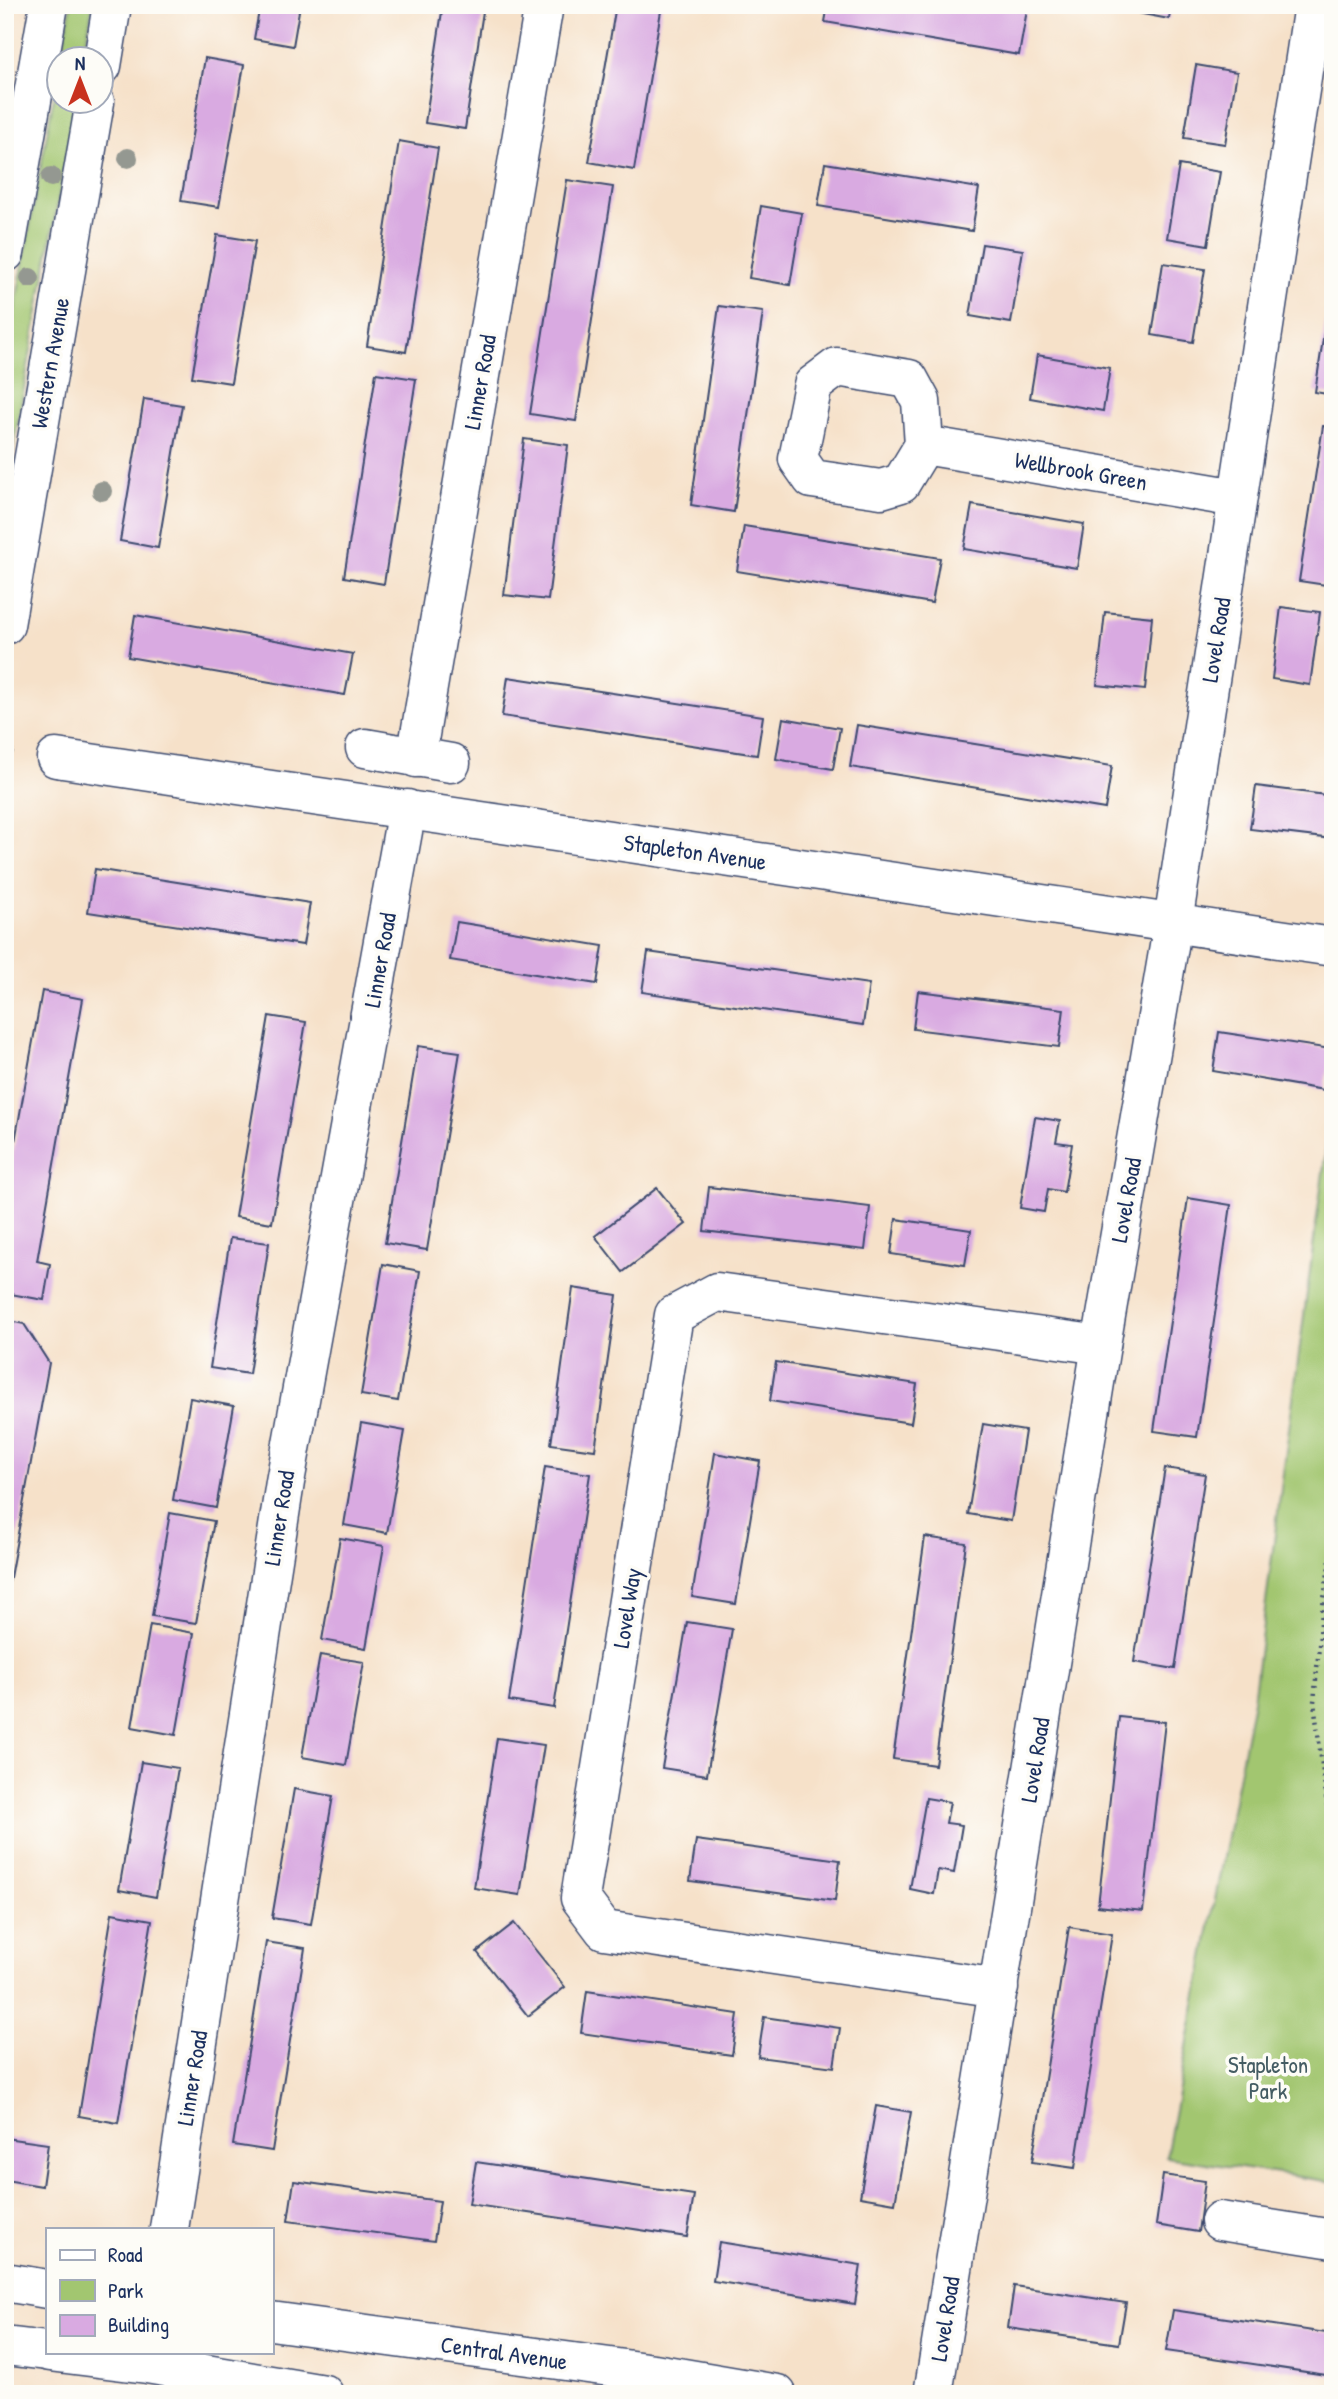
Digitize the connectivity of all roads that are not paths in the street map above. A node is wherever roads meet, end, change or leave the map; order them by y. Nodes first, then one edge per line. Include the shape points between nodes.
1 (49, 5) edge
2 (112, 5) edge
3 (544, 5) edge
4 (1313, 5) edge
5 (105, 46) edge
6 (93, 116) edge
7 (5, 253) edge
8 (924, 444) dead end
9 (1237, 498) junction
10 (5, 625) edge
11 (365, 748) dead end
12 (56, 758) dead end
13 (407, 809) junction
14 (1172, 923) junction
15 (1333, 947) edge
16 (1101, 1345) junction
17 (999, 1988) junction
18 (1220, 2221) dead end
19 (169, 2228) edge
20 (1333, 2239) edge
21 (5, 2282) edge
22 (46, 2289) edge
23 (273, 2321) edge
24 (5, 2346) edge
25 (46, 2352) edge
26 (60, 2354) edge
27 (146, 2370) edge
28 (324, 2394) edge
29 (777, 2394) edge
30 (933, 2394) edge

1 - 7 street
2 - 5 street
3 - 11 street, Linner Road via 433,760
4 - 9 street, Lovel Road
6 - 10 street, Western Avenue
8 - 9 street, Wellbrook Green
9 - 14 street, Lovel Road
12 - 13 street, Stapleton Avenue
13 - 14 street, Stapleton Avenue
13 - 19 street, Linner Road via 285,1482
14 - 15 street, Stapleton Avenue
14 - 16 street, Lovel Road
16 - 17 street, Lovel Road
16 - 17 street, Lovel Way via 717,1292 674,1315 582,1885 580,1898 604,1930
17 - 30 street, Lovel Road
18 - 20 street
21 - 22 street
23 - 29 street, Central Avenue
24 - 25 street
26 - 27 street
27 - 28 street

